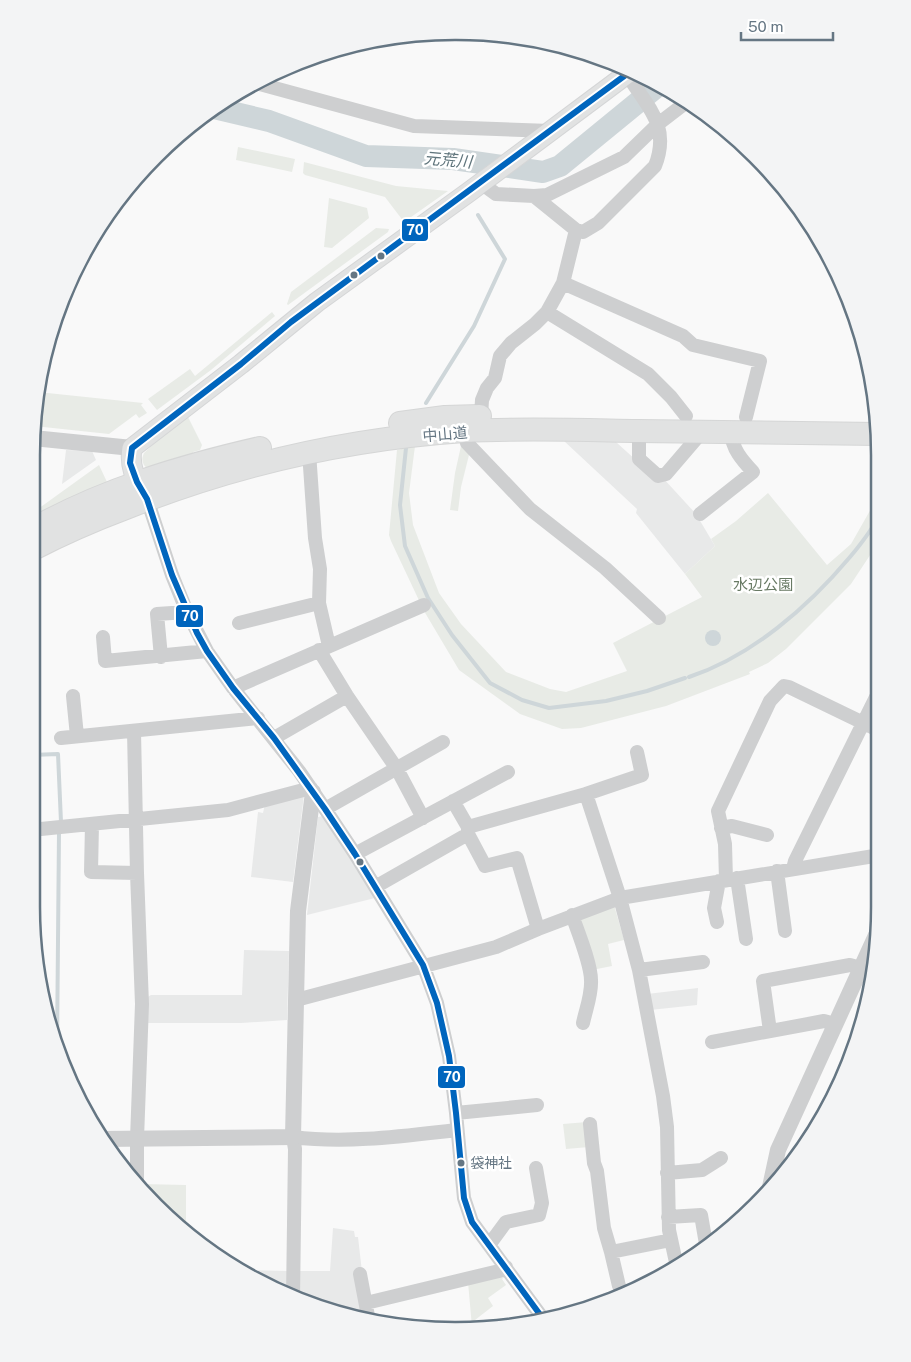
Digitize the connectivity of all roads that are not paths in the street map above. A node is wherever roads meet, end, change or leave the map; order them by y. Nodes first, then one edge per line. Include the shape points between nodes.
1 (628, 78) edge
2 (632, 80) edge
3 (267, 86) edge
4 (680, 106) edge
5 (657, 120) junction
6 (545, 135) junction
7 (480, 183) junction
8 (534, 196) junction
9 (576, 230) junction
10 (563, 283) junction
11 (547, 312) junction
12 (481, 416) junction
13 (686, 416) junction
14 (869, 419) edge
15 (739, 424) junction
16 (464, 431) junction
17 (639, 431) junction
18 (702, 432) junction
19 (870, 433) edge
20 (41, 439) edge
21 (132, 448) junction
22 (309, 452) junction
23 (142, 491) junction
24 (700, 514) dead end
25 (40, 526) edge
26 (40, 546) edge
27 (319, 603) junction
28 (424, 605) dead end
29 (187, 612) junction
30 (659, 618) dead end
31 (239, 622) dead end
32 (103, 637) dead end
33 (324, 648) junction
34 (207, 651) junction
35 (161, 657) junction
36 (233, 688) junction
37 (73, 696) dead end
38 (348, 696) junction
39 (871, 707) edge
40 (258, 718) junction
41 (863, 723) junction
42 (871, 727) edge
43 (134, 731) junction
44 (77, 736) junction
45 (62, 738) dead end
46 (274, 738) junction
47 (443, 742) dead end
48 (637, 752) dead end
49 (397, 769) junction
50 (508, 772) dead end
51 (312, 790) junction
52 (586, 794) junction
53 (453, 801) junction
54 (326, 809) junction
55 (423, 818) junction
56 (136, 820) junction
57 (92, 824) junction
58 (722, 828) junction
59 (40, 829) edge
60 (468, 831) junction
61 (767, 835) dead end
62 (355, 854) junction
63 (871, 856) edge
64 (793, 869) junction
65 (777, 871) junction
66 (137, 873) junction
67 (727, 880) junction
68 (375, 887) junction
69 (620, 898) junction
70 (572, 916) junction
71 (717, 922) dead end
72 (538, 929) junction
73 (785, 931) dead end
74 (746, 939) dead end
75 (868, 953) edge
76 (703, 962) dead end
77 (423, 965) junction
78 (861, 968) junction
79 (639, 970) junction
80 (296, 1000) junction
81 (583, 1023) dead end
82 (835, 1024) junction
83 (770, 1031) junction
84 (712, 1042) dead end
85 (537, 1105) dead end
86 (456, 1113) junction
87 (590, 1124) dead end
88 (457, 1130) junction
89 (293, 1137) junction
90 (137, 1138) junction
91 (112, 1139) edge
92 (721, 1158) dead end
93 (536, 1168) dead end
94 (137, 1173) edge
95 (667, 1173) junction
96 (773, 1174) edge
97 (668, 1217) junction
98 (705, 1238) edge
99 (671, 1240) junction
100 (489, 1245) junction
101 (611, 1252) junction
102 (675, 1259) edge
103 (506, 1267) junction
104 (360, 1274) dead end
105 (619, 1286) dead end
106 (294, 1289) edge
107 (367, 1310) edge
108 (539, 1313) edge

1 - 6 main road
2 - 5 street
3 - 6 street via 414,126
4 - 5 street
5 - 8 street via 624,157 547,195
5 - 9 street via 661,139 655,166 598,223 583,232
6 - 7 main road
7 - 8 street via 496,194
7 - 21 main road via 311,307
8 - 9 street
9 - 10 street
10 - 11 street
10 - 15 street via 682,336 694,345 760,361
11 - 12 street via 500,356 495,378 482,400
11 - 13 street via 648,374
12 - 13 highway, 中山道
12 - 23 highway, 中山道 via 445,417 306,438 231,455
13 - 15 highway, 中山道
14 - 15 highway, 中山道
15 - 18 highway, 中山道
15 - 19 highway, 中山道
15 - 24 street via 732,442 753,472
16 - 17 highway, 中山道
16 - 22 highway, 中山道
16 - 30 street via 467,443 530,509 605,568
17 - 18 highway, 中山道
17 - 18 street via 640,459 658,476 666,474
20 - 21 street
21 - 23 main road via 130,463
22 - 23 highway, 中山道 via 198,481
22 - 27 street via 320,568
23 - 25 highway, 中山道 via 91,500
23 - 26 highway, 中山道
23 - 29 street
27 - 31 street
27 - 33 street
28 - 33 street
29 - 34 street
29 - 35 street via 156,614
32 - 35 street via 105,662
33 - 36 street
33 - 38 street
34 - 35 street
34 - 36 street
36 - 40 street
37 - 44 street
38 - 46 street
38 - 49 street
39 - 41 street
40 - 43 street
40 - 46 street
41 - 42 street
41 - 58 street via 788,687 781,687 770,701 718,811
41 - 64 street via 794,861
43 - 44 street
43 - 56 street
44 - 45 street
46 - 51 street
47 - 49 street
48 - 52 street via 642,775
49 - 54 street
49 - 55 street
50 - 53 street
51 - 54 street
51 - 56 street via 228,810
51 - 80 street via 298,911
52 - 60 street
52 - 69 street
53 - 55 street
53 - 60 street
54 - 62 street
55 - 62 street
56 - 57 street
56 - 66 street
57 - 59 street
57 - 66 street via 91,872
58 - 61 street via 732,826
58 - 67 street
60 - 68 street
60 - 72 street via 485,866 517,858
62 - 68 street
63 - 64 street
64 - 65 street
65 - 67 street
65 - 73 street
66 - 90 street via 142,1004
67 - 69 street
67 - 71 street via 714,908
67 - 74 street
68 - 77 street
69 - 70 street
69 - 79 street
70 - 72 street
70 - 81 street via 592,978
72 - 77 street via 496,947
75 - 78 street
76 - 79 street
77 - 80 street
77 - 86 street via 449,1056
78 - 82 street
78 - 83 street via 850,965 762,981
79 - 95 street via 663,1096
80 - 89 street
82 - 83 street via 824,1021
82 - 96 street via 778,1150
83 - 84 street
85 - 86 street
86 - 88 street
87 - 101 street via 604,1228
88 - 89 street via 358,1139
88 - 100 street via 464,1198 472,1222
89 - 90 street
89 - 106 street
90 - 91 street
90 - 94 street
92 - 95 street via 702,1170
93 - 100 street via 542,1203 539,1215 506,1222
95 - 97 street
97 - 98 street via 701,1215
97 - 99 street
99 - 101 street
99 - 102 street
100 - 103 street
101 - 105 street
103 - 107 street
103 - 108 street
104 - 107 street

